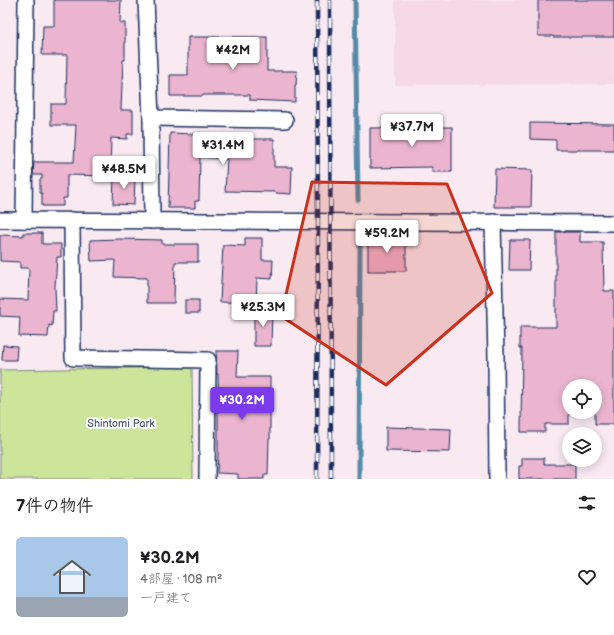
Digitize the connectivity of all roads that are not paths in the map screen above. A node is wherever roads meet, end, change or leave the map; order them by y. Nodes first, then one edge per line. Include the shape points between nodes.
1 (26, 0) edge
2 (146, 0) edge
3 (151, 118) junction
4 (285, 120) dead end
5 (0, 220) edge
6 (24, 220) junction
7 (72, 220) junction
8 (152, 220) junction
9 (493, 222) junction
10 (614, 223) edge
11 (207, 479) edge
12 (497, 479) edge

1 - 6 street
2 - 3 street
3 - 4 street
3 - 8 street
5 - 6 street
6 - 7 street
7 - 8 street
7 - 11 street via 73,358 208,360
8 - 9 street
9 - 10 street
9 - 12 street

